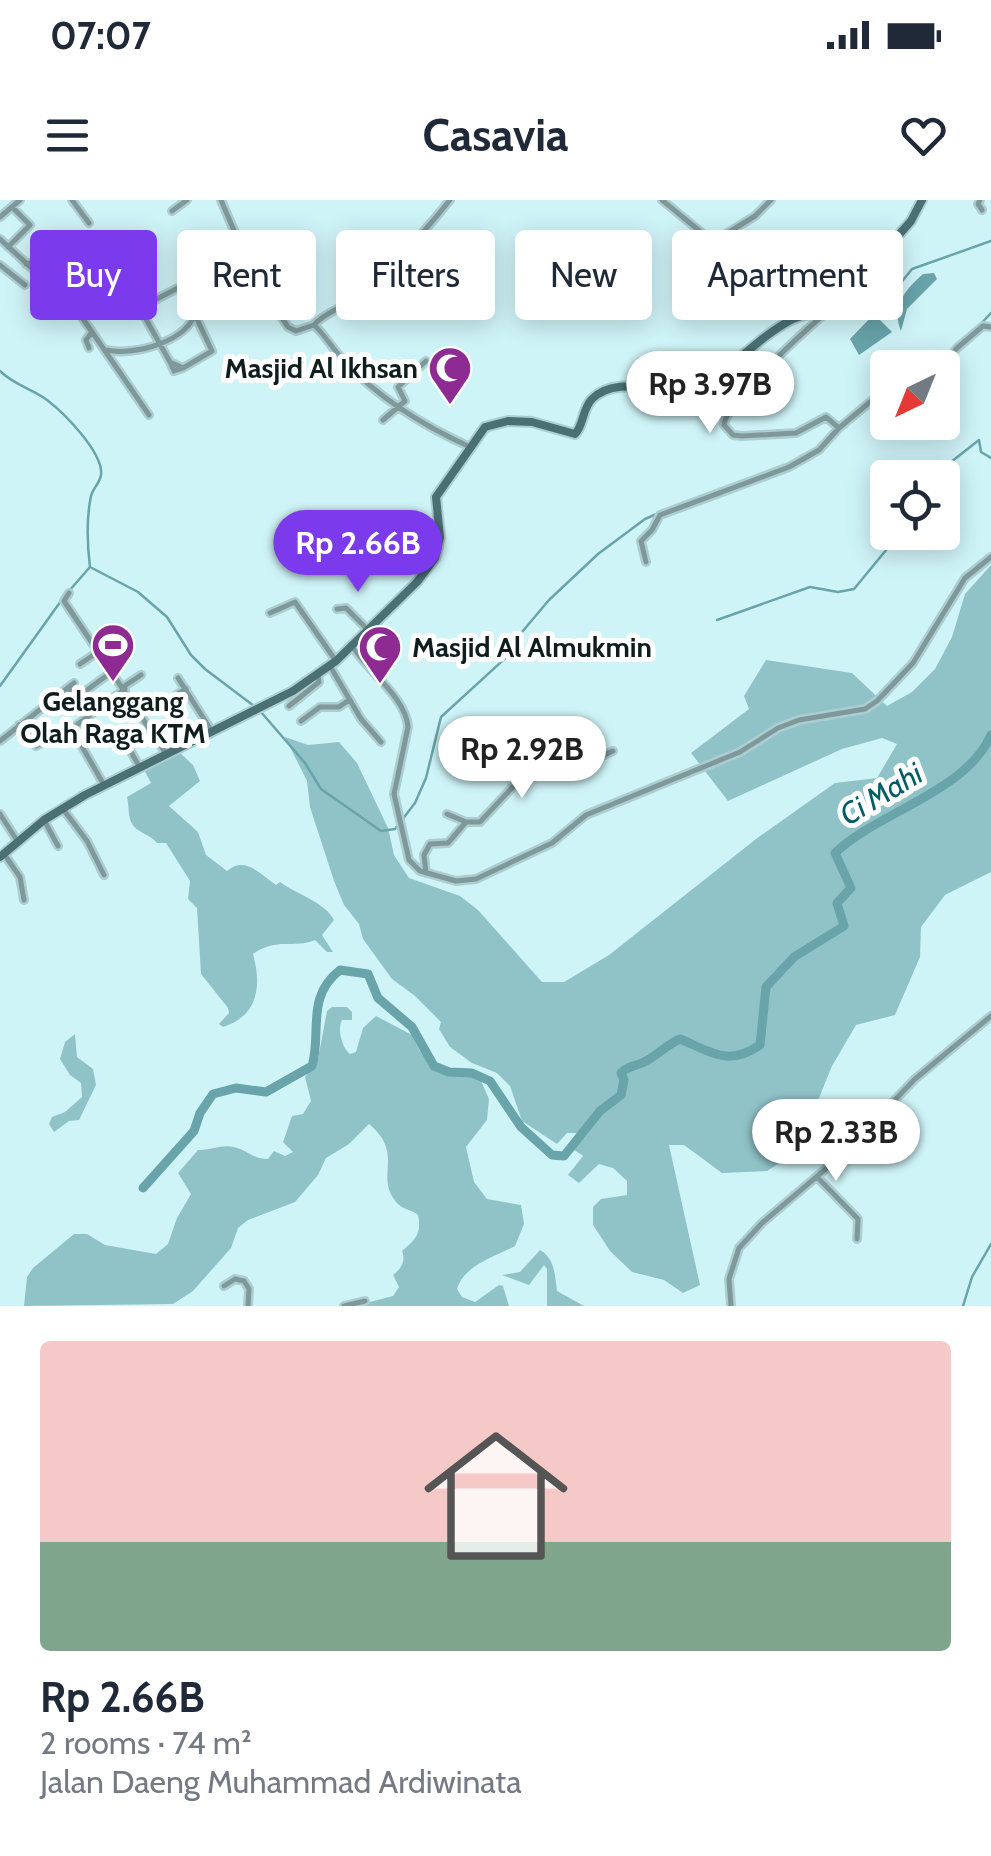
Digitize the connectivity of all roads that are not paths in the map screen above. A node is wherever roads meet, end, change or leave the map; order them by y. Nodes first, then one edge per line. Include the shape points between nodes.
1 (20, 200) edge
2 (72, 200) edge
3 (187, 200) edge
4 (221, 200) edge
5 (450, 200) edge
6 (662, 200) edge
7 (772, 200) edge
8 (922, 200) edge
9 (980, 200) edge
10 (12, 207) junction
11 (982, 210) dead end
12 (172, 211) dead end
13 (0, 217) edge
14 (90, 223) dead end
15 (426, 230) edge
16 (902, 230) edge
17 (0, 239) edge
18 (8, 247) junction
19 (30, 263) edge
20 (26, 264) junction
21 (1, 267) edge
22 (30, 268) edge
23 (25, 285) dead end
24 (177, 289) edge
25 (336, 308) edge
26 (83, 320) edge
27 (191, 320) edge
28 (199, 320) edge
29 (791, 320) edge
30 (819, 320) edge
31 (314, 325) junction
32 (991, 327) edge
33 (92, 332) junction
34 (161, 343) junction
35 (90, 348) dead end
36 (106, 350) junction
37 (955, 350) edge
38 (125, 354) junction
39 (426, 361) dead end
40 (116, 364) junction
41 (870, 402) edge
42 (399, 408) junction
43 (149, 414) dead end
44 (383, 420) dead end
45 (839, 428) junction
46 (470, 447) junction
47 (991, 557) edge
48 (646, 562) dead end
49 (69, 593) dead end
50 (337, 609) dead end
51 (270, 613) dead end
52 (368, 630) junction
53 (122, 636) dead end
54 (352, 646) junction
55 (98, 652) junction
56 (333, 663) junction
57 (80, 664) dead end
58 (113, 671) junction
59 (140, 675) dead end
60 (318, 675) junction
61 (178, 678) dead end
62 (124, 688) junction
63 (186, 689) junction
64 (81, 694) junction
65 (176, 695) dead end
66 (349, 700) junction
67 (290, 706) dead end
68 (94, 712) junction
69 (301, 721) dead end
70 (20, 725) junction
71 (72, 729) junction
72 (210, 730) junction
73 (122, 736) dead end
74 (0, 742) edge
75 (381, 742) dead end
76 (612, 750) dead end
77 (165, 752) junction
78 (140, 766) junction
79 (104, 785) junction
80 (63, 809) junction
81 (0, 814) edge
82 (447, 814) dead end
83 (44, 820) junction
84 (466, 822) junction
85 (18, 842) junction
86 (58, 846) dead end
87 (2, 855) edge
88 (426, 873) junction
89 (104, 875) dead end
90 (24, 900) dead end
91 (991, 1016) edge
92 (817, 1177) junction
93 (857, 1239) dead end
94 (224, 1286) dead end
95 (365, 1301) dead end
96 (248, 1306) edge
97 (344, 1306) edge
98 (731, 1306) edge

1 - 10 street
2 - 14 street
3 - 12 street
4 - 31 street via 252,273 288,327
5 - 15 street
6 - 7 street via 713,242
8 - 16 main road
9 - 11 street
10 - 13 street
10 - 18 street via 30,225
17 - 18 street
18 - 20 street
19 - 20 street
20 - 22 street
21 - 23 street
24 - 34 street via 143,310
25 - 31 street
26 - 33 street
27 - 34 street
28 - 34 street via 212,352 174,372
29 - 46 main road via 681,403 624,386 590,401 575,434 508,421 485,428
30 - 45 street via 733,405 724,426 742,436 796,433 826,417
31 - 42 street
32 - 37 street via 983,326
33 - 35 street
33 - 36 street
34 - 38 street
36 - 38 street
36 - 40 street
38 - 40 street
39 - 42 street via 398,387 405,399
40 - 43 street
41 - 45 street
42 - 44 street
42 - 46 street
45 - 48 street via 789,468 660,515 641,540
46 - 52 main road via 436,497 435,558
47 - 88 street via 965,578 913,662 865,709 778,728 740,752 586,815 552,843 476,879
49 - 55 street via 64,601
50 - 52 street via 346,608
51 - 56 street via 296,602
52 - 54 main road
53 - 55 street
54 - 56 main road
54 - 88 street via 408,717 394,800 409,860
55 - 57 street
55 - 58 street
56 - 60 main road
56 - 66 street
58 - 62 street
58 - 64 street
59 - 62 street
60 - 67 street via 317,684
60 - 72 main road
61 - 63 street
62 - 68 street
62 - 77 street
63 - 65 street
63 - 72 street
64 - 68 street
64 - 70 street via 76,698 72,686
66 - 69 street via 320,706
66 - 75 street
68 - 71 street
70 - 71 street via 34,746
70 - 74 street
71 - 79 street
72 - 77 main road
73 - 78 street
76 - 84 street via 600,757 583,744 547,756 480,822
77 - 78 main road
78 - 79 main road
79 - 80 main road
80 - 83 main road
80 - 89 street
81 - 85 street
82 - 84 street
83 - 85 main road
83 - 86 street
84 - 88 street via 448,842 430,844
85 - 87 main road
87 - 90 street via 20,877
91 - 92 street via 914,1079
92 - 93 street via 858,1220
92 - 98 street via 739,1248 729,1279
94 - 96 street via 247,1282
95 - 97 street

